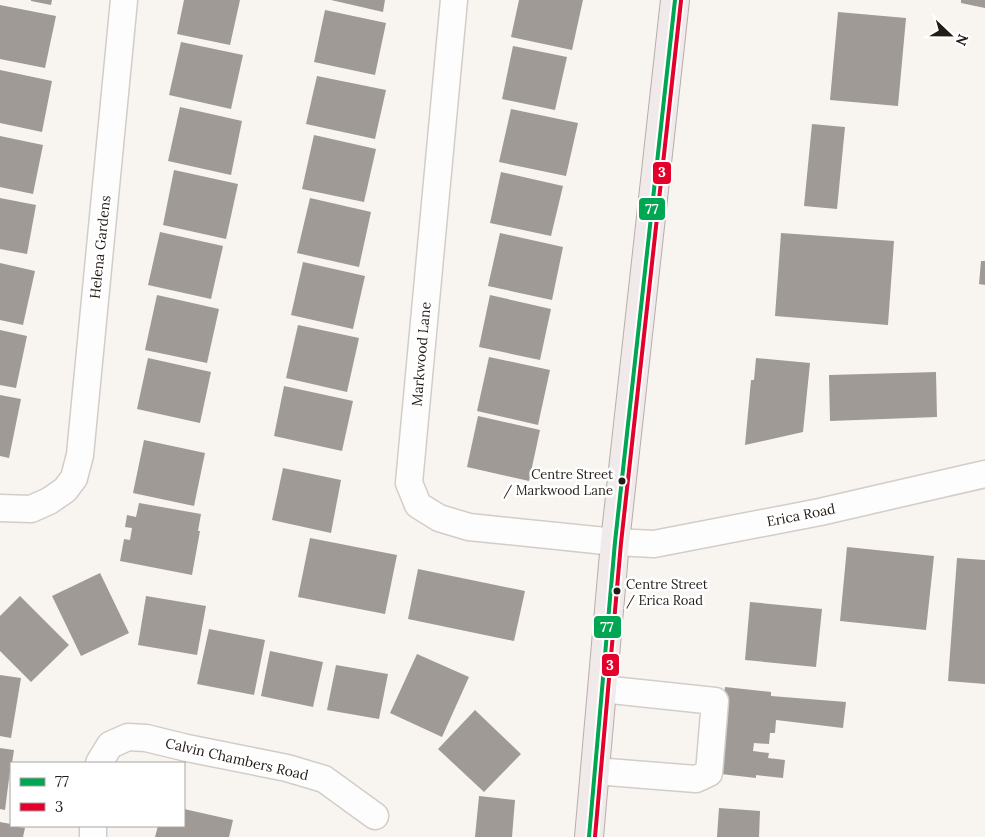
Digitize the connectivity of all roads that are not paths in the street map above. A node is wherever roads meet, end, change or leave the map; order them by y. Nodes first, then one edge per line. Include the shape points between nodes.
1 (124, 0) edge
2 (454, 0) edge
3 (675, 0) edge
4 (985, 474) edge
5 (0, 508) edge
6 (615, 542) junction
7 (602, 689) junction
8 (99, 762) edge
9 (595, 771) junction
10 (375, 816) dead end
11 (589, 837) edge

1 - 5 street, Helena Gardens via 80,455 74,478 65,490 49,501 30,508
2 - 6 street, Markwood Lane via 409,483 418,505 439,518 469,527
3 - 6 main road
4 - 6 street, Erica Road via 820,512 654,544
6 - 7 main road
7 - 9 main road
7 - 9 street via 716,701 709,773 696,779
8 - 10 street, Calvin Chambers Road via 110,745 128,738 146,738 288,768 324,780
9 - 11 main road

